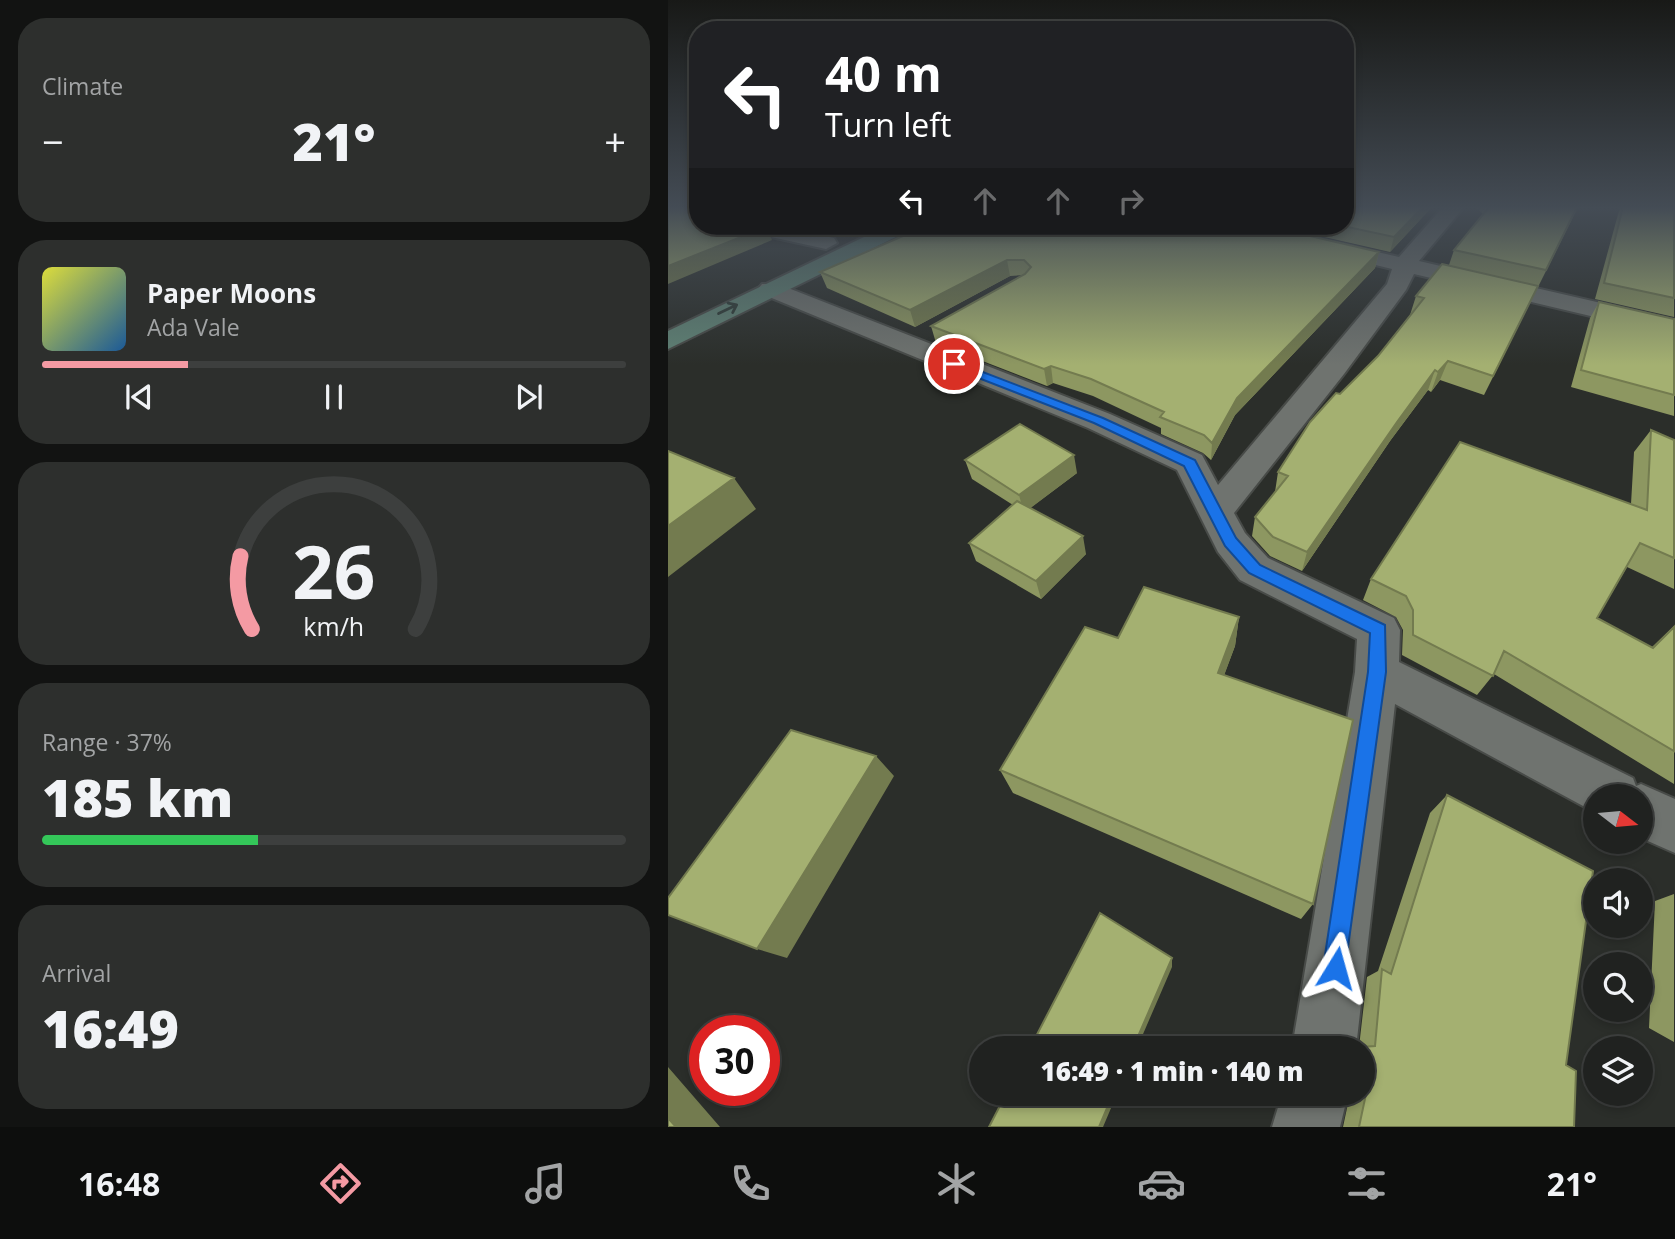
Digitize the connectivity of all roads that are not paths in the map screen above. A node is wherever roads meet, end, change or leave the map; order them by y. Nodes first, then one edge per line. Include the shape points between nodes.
1 (798, 260) edge
2 (818, 260) edge
3 (1391, 260) edge
4 (1409, 260) edge
5 (1406, 263) junction
6 (761, 282) junction
7 (940, 327) edge
8 (1674, 328) edge
9 (668, 341) edge
10 (906, 345) junction
11 (1216, 511) junction
12 (1377, 672) junction
13 (1592, 784) edge
14 (1653, 816) edge
15 (1674, 827) edge
16 (1326, 1036) edge
17 (1312, 1106) edge
18 (1306, 1127) edge

1 - 6 main road
2 - 6 main road
3 - 5 street
4 - 5 street
5 - 8 street
5 - 11 street via 1398,285
9 -> 6 main road
6 - 10 street
7 - 10 street
10 - 11 street via 1099,421 1190,463
11 - 12 street via 1231,542 1254,569 1379,630
12 - 13 street
12 - 16 street
14 - 15 street
17 - 18 street

